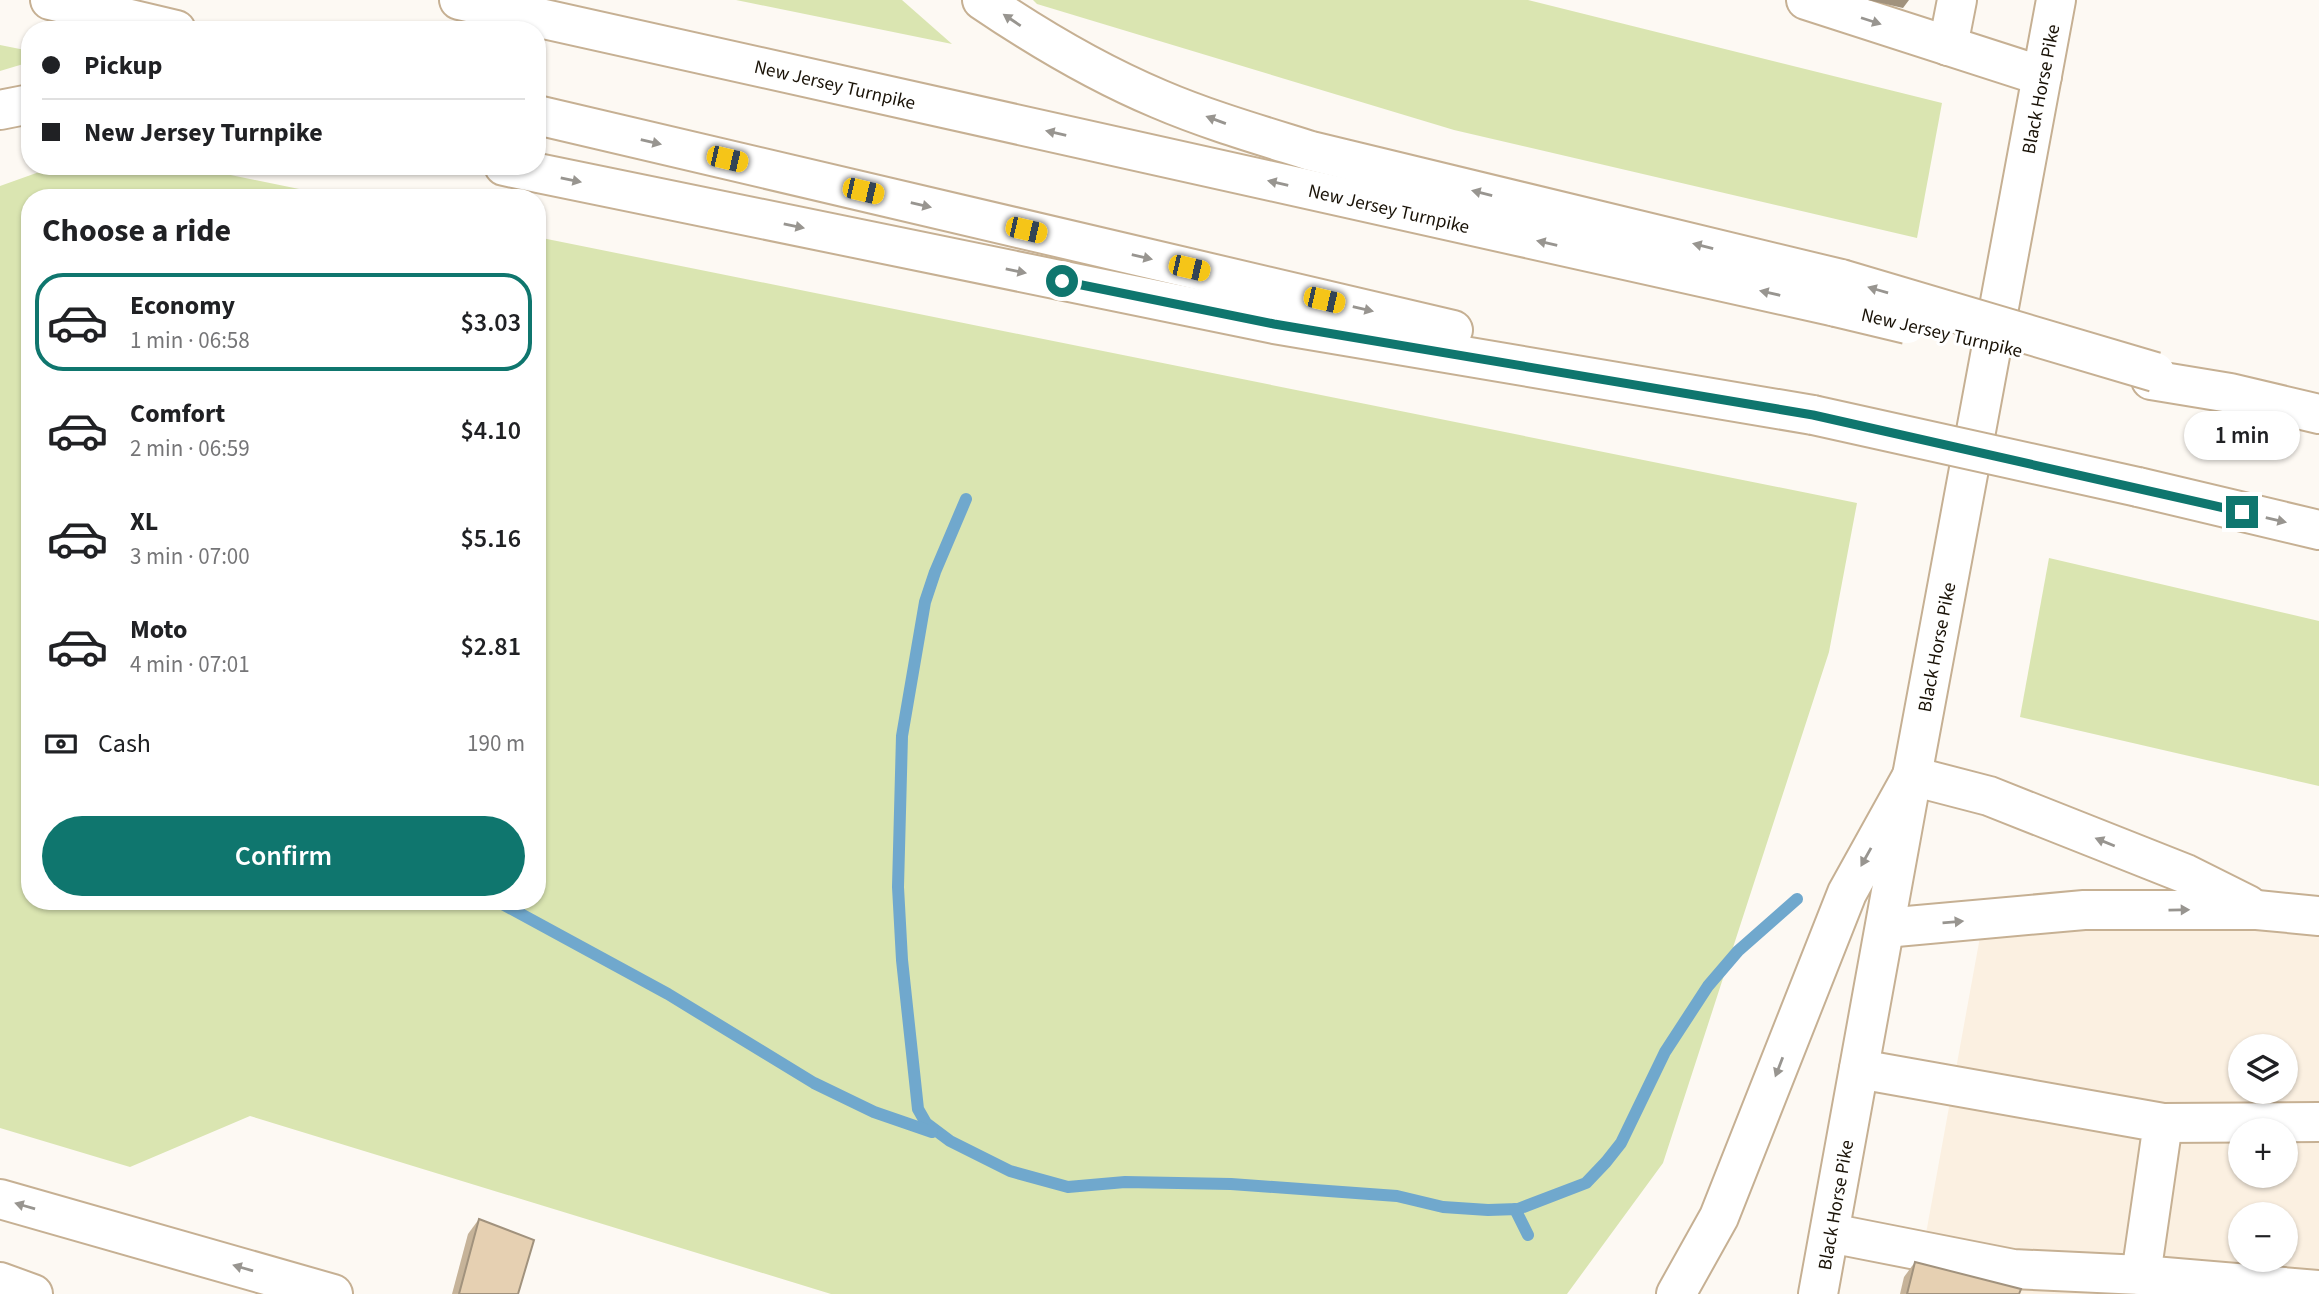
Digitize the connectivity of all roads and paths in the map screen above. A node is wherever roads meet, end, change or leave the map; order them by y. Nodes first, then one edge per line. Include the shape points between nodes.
1 (50, 0) edge
2 (459, 0) edge
3 (982, 0) edge
4 (1806, 0) edge
5 (1957, 0) edge
6 (2056, 0) edge
7 (138, 21) edge
8 (1948, 46) junction
9 (2042, 76) junction
10 (21, 106) edge
11 (0, 110) edge
12 (546, 117) edge
13 (546, 175) edge
14 (1839, 293) junction
15 (2319, 414) edge
16 (1813, 415) junction
17 (2319, 530) edge
18 (1912, 776) junction
19 (2256, 910) junction
20 (2319, 916) edge
21 (1885, 928) junction
22 (1859, 1069) junction
23 (2319, 1122) edge
24 (2163, 1123) junction
25 (0, 1199) edge
26 (1830, 1233) junction
27 (2141, 1275) junction
28 (0, 1282) edge
29 (2319, 1290) edge
30 (33, 1294) edge
31 (333, 1294) edge
32 (1675, 1294) edge
33 (1818, 1294) edge

1 - 7 main road
14 -> 2 main road, New Jersey Turnpike
14 -> 3 main road via 1233,126 1159,99 1088,65
4 -> 8 main road
5 - 8 main road
6 - 9 main road, Black Horse Pike
8 - 9 main road
9 - 18 main road, Black Horse Pike
10 - 11 main road
12 -> 16 main road
13 -> 16 main road via 1274,324
15 -> 14 main road, New Jersey Turnpike, bridge via 2153,376
16 -> 17 main road, bridge
19 -> 18 main road via 2186,874 2001,801
18 - 21 main road, Black Horse Pike
18 -> 32 main road via 1847,893 1719,1217
19 - 20 main road
21 -> 19 main road via 2084,911
21 - 22 main road, Black Horse Pike
22 - 24 main road
22 - 26 main road, Black Horse Pike
23 - 24 main road
24 - 27 main road
31 -> 25 main road
26 - 27 main road via 2013,1269
26 - 33 main road, Black Horse Pike
27 - 29 main road
28 - 30 main road

